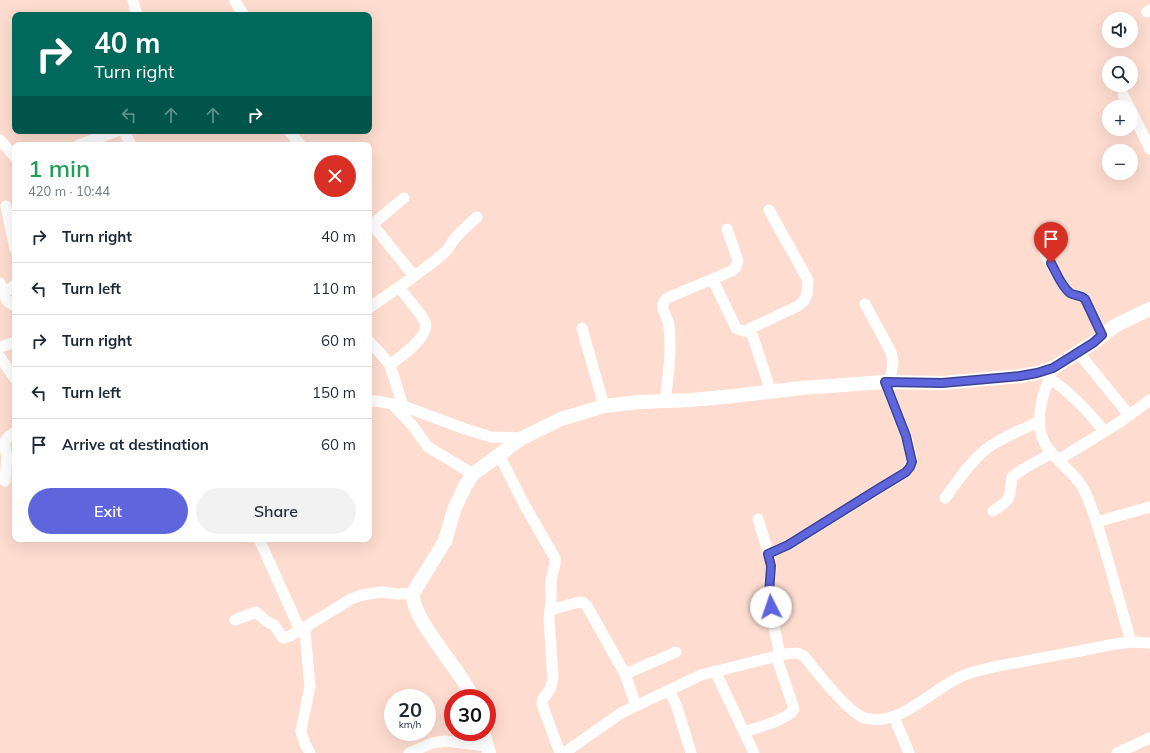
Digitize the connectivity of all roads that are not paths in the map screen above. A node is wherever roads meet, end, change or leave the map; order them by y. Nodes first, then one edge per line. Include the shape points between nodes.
1 (133, 0) edge
2 (234, 0) edge
3 (136, 12) edge
4 (242, 12) edge
5 (1124, 95) dead end
6 (1126, 100) edge
7 (1138, 124) edge
8 (110, 134) edge
9 (292, 134) edge
10 (0, 140) edge
11 (87, 142) edge
12 (298, 142) edge
13 (1150, 149) edge
14 (12, 154) edge
15 (404, 198) dead end
16 (7, 205) edge
17 (769, 210) dead end
18 (477, 217) dead end
19 (372, 224) edge
20 (372, 226) edge
21 (727, 229) dead end
22 (12, 232) edge
23 (1044, 251) dead end
24 (414, 276) junction
25 (713, 280) junction
26 (12, 286) edge
27 (399, 287) junction
28 (2, 288) edge
29 (12, 304) edge
30 (865, 304) dead end
31 (372, 306) edge
32 (1150, 308) edge
33 (582, 328) dead end
34 (745, 331) junction
35 (1102, 335) junction
36 (12, 343) edge
37 (372, 344) edge
38 (0, 347) edge
39 (1078, 352) junction
40 (0, 358) edge
41 (390, 365) junction
42 (4, 371) edge
43 (1051, 373) junction
44 (888, 382) junction
45 (771, 392) junction
46 (1150, 400) edge
47 (372, 402) edge
48 (665, 402) junction
49 (392, 404) junction
50 (403, 406) junction
51 (604, 406) junction
52 (1129, 415) junction
53 (1040, 421) junction
54 (1104, 431) junction
55 (12, 434) edge
56 (522, 438) junction
57 (2, 440) edge
58 (499, 455) junction
59 (1055, 456) junction
60 (473, 474) junction
61 (5, 481) dead end
62 (945, 498) dead end
63 (1150, 507) edge
64 (993, 511) dead end
65 (758, 519) dead end
66 (1096, 522) junction
67 (260, 542) edge
68 (768, 554) junction
69 (413, 593) junction
70 (550, 610) junction
71 (235, 620) dead end
72 (303, 628) junction
73 (1131, 642) junction
74 (1150, 642) edge
75 (676, 652) dead end
76 (778, 655) junction
77 (715, 671) junction
78 (625, 674) junction
79 (468, 689) edge
80 (669, 690) junction
81 (636, 706) junction
82 (894, 717) junction
83 (744, 732) junction
84 (1150, 738) edge
85 (427, 749) edge
86 (488, 750) edge
87 (310, 753) edge
88 (409, 753) edge
89 (560, 753) edge
90 (564, 753) edge
91 (691, 753) edge
92 (754, 753) edge
93 (909, 753) edge
94 (1117, 753) edge

1 - 3 street
2 - 4 street
5 - 6 street
7 - 13 street
8 - 11 street
9 - 12 street
10 - 14 street
15 - 19 street
16 - 22 street
17 - 34 street via 808,280 808,294 798,306
18 - 24 street via 456,236 444,253
20 - 24 street
21 - 25 street via 738,261 732,271
23 - 35 street via 1064,286 1074,295 1085,299
24 - 27 street
25 - 34 street via 732,322 736,328
25 - 48 street via 663,302 670,337
26 - 28 street
27 - 31 street
27 - 41 street via 425,321 425,332
28 - 29 street via 7,301
30 - 44 street via 891,352 893,362
32 - 35 street
33 - 51 street
34 - 45 street via 750,332 753,337
35 - 39 street
36 - 38 street
37 - 41 street
39 - 43 street
39 - 52 street
40 - 42 street
41 - 50 street
43 - 44 street via 942,383
43 - 53 street via 1043,395
43 - 54 street
44 - 45 street
44 - 68 street via 906,436 912,462 910,467 906,472 788,545
45 - 48 street
46 - 52 street
47 - 49 street
48 - 51 street
49 - 50 street
49 - 60 street via 428,447
50 - 56 street via 491,437
51 - 56 street via 561,419
52 - 54 street
53 - 59 street via 1041,434
53 - 62 street via 984,451
54 - 59 street
55 - 57 street
56 - 58 street
57 - 61 street via 7,457
58 - 60 street
58 - 70 street via 554,558
59 - 64 street via 1023,468 1012,477 1008,501
59 - 66 street via 1082,486
60 - 69 street via 454,510 445,541
63 - 66 street
65 - 68 street
66 - 73 street
67 - 72 street
68 - 76 street via 771,566 769,593
69 - 72 street via 381,592 362,595
69 - 79 street via 412,599 425,627
70 - 78 street via 584,602
70 - 89 street via 553,678 542,704
71 - 72 street via 256,612 274,625 283,638
72 - 87 street via 310,686 301,731
73 - 74 street
73 - 82 street via 988,668 965,675
75 - 78 street
76 - 77 street
76 - 82 street via 797,653 804,656 851,711 864,718
76 - 83 street via 794,709 784,717
77 - 80 street
77 - 83 street
78 - 81 street
80 - 81 street
80 - 91 street
81 - 90 street via 621,713
82 - 93 street
83 - 92 street
84 - 94 street
85 - 86 street via 432,743 445,741
85 - 88 street

